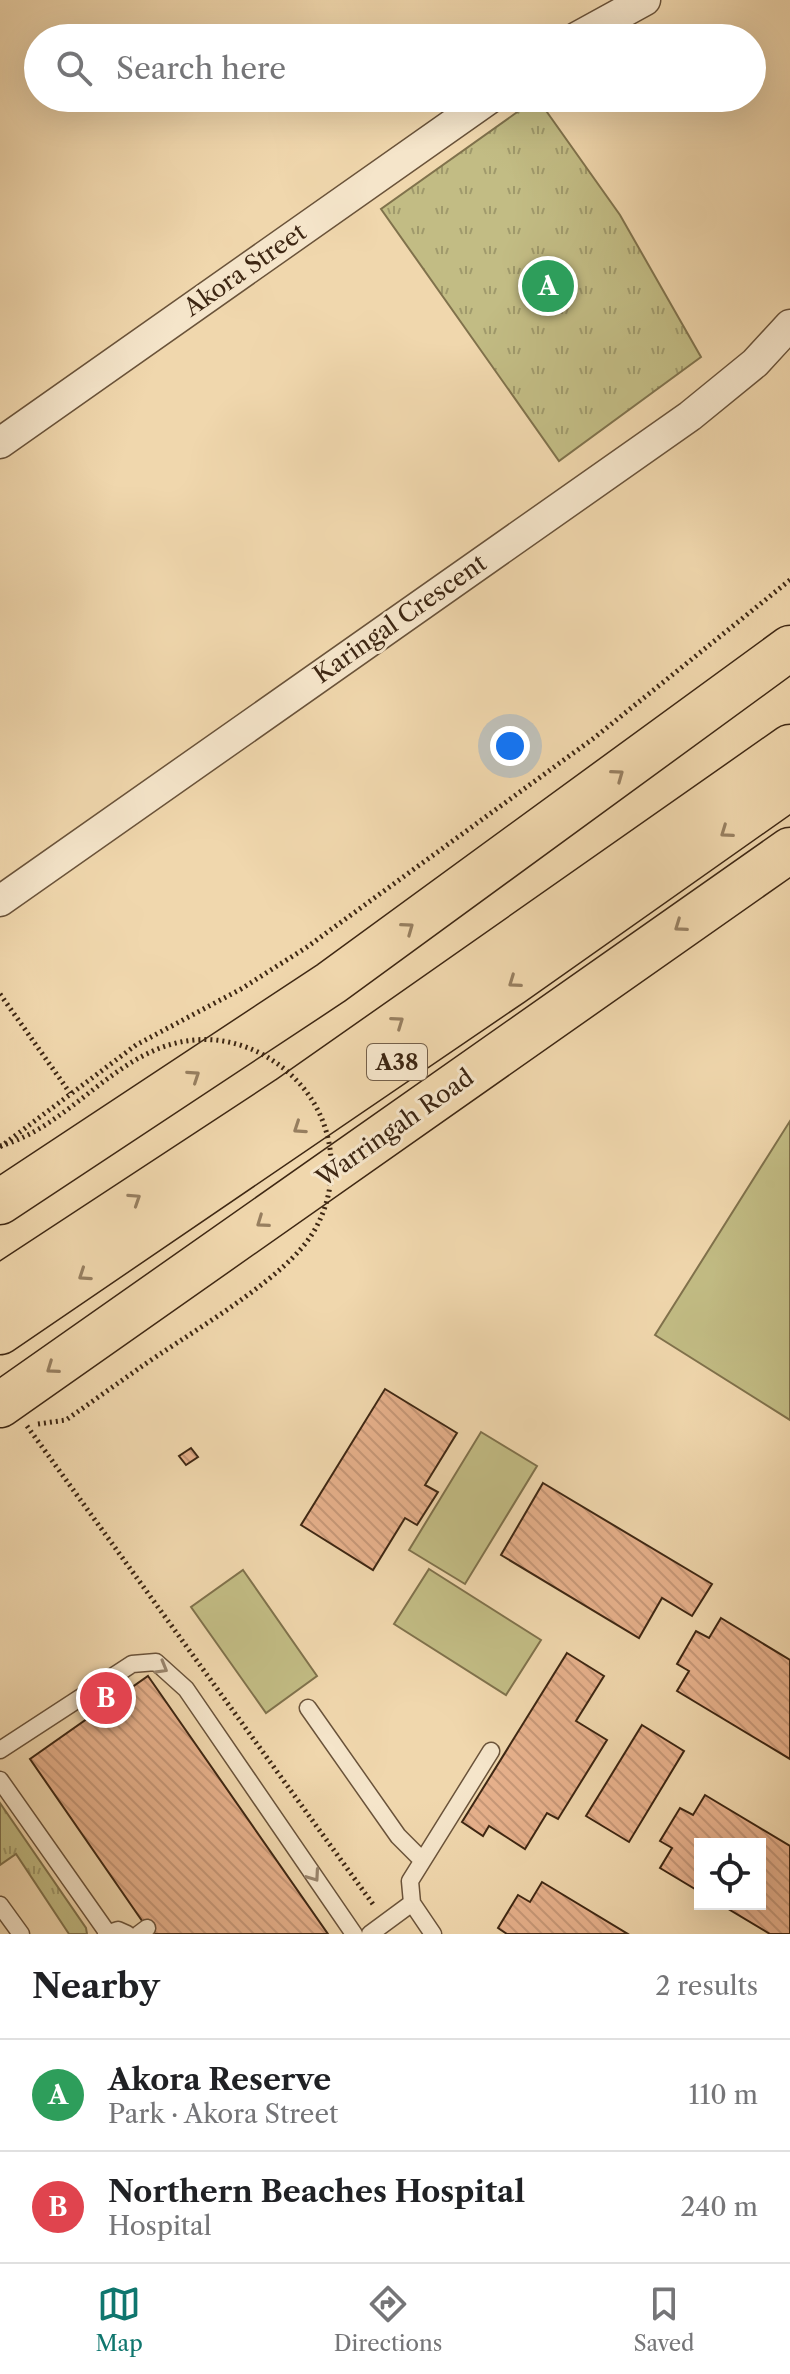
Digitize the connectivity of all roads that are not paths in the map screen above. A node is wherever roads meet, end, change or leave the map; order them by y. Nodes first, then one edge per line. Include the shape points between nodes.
1 (645, 0) edge
2 (601, 24) edge
3 (470, 112) edge
4 (790, 325) edge
5 (0, 443) edge
6 (790, 648) edge
7 (790, 747) edge
8 (790, 787) edge
9 (790, 850) edge
10 (0, 901) edge
11 (0, 1202) edge
12 (9, 1280) edge
13 (0, 1332) edge
14 (0, 1405) edge
15 (308, 1708) dead end
16 (0, 1750) edge
17 (491, 1751) dead end
18 (0, 1780) edge
19 (421, 1859) junction
20 (412, 1903) junction
21 (0, 1905) edge
22 (106, 1933) edge
23 (21, 1934) edge
24 (127, 1934) edge
25 (354, 1934) edge
26 (370, 1934) edge
27 (433, 1934) edge

1 - 2 street
3 - 5 street, Akora Street
4 - 10 street, Karingal Crescent via 755,363 690,416
11 -> 6 main road via 331,983
12 -> 7 main road, A38 via 288,1099
8 -> 13 main road, A38
9 -> 14 main road, Warringah Road / A38
15 - 19 lane via 398,1836
16 -> 25 lane via 132,1664 156,1662 186,1689
17 - 19 lane
18 - 22 lane
19 - 20 lane via 410,1881
20 - 26 lane
20 - 27 lane
21 - 23 lane
22 - 24 lane

